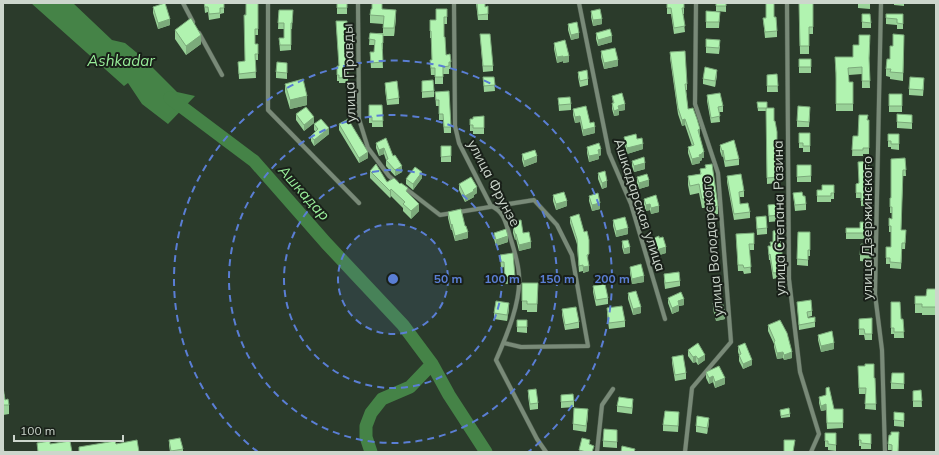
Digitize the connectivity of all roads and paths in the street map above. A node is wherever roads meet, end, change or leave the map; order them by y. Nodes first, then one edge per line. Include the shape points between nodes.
1 (183, 3) edge
2 (268, 3) edge
3 (358, 3) edge
4 (454, 3) edge
5 (579, 3) edge
6 (696, 3) edge
7 (787, 3) edge
8 (881, 3) edge
9 (222, 75) dead end
10 (359, 203) dead end
11 (491, 206) junction
12 (665, 319) dead end
13 (504, 343) junction
14 (613, 389) dead end
15 (546, 452) edge
16 (597, 452) edge
17 (685, 452) edge
18 (810, 452) edge
19 (885, 452) edge

1 - 9 street
2 - 10 street via 268,110
3 - 11 street, улица Правды via 359,119 368,148 389,176 440,215
4 - 11 street, улица Фрунзе via 455,126 459,143
5 - 12 street, Ашкадарская улица via 609,153 631,204
6 - 17 street, улица Володарского via 695,104 718,173 731,342 692,388
7 - 18 street, улица Степана Разина via 789,278 800,372 819,434
8 - 19 street, улица Дзержинского via 876,294 882,350
11 - 13 street, улица Фрунзе via 499,210 504,219 516,254 519,276 516,307
11 - 13 street, улица Правды via 534,200 556,225 572,255 588,346 521,347
13 - 15 street, улица Фрунзе via 496,360
14 - 16 street via 602,405

